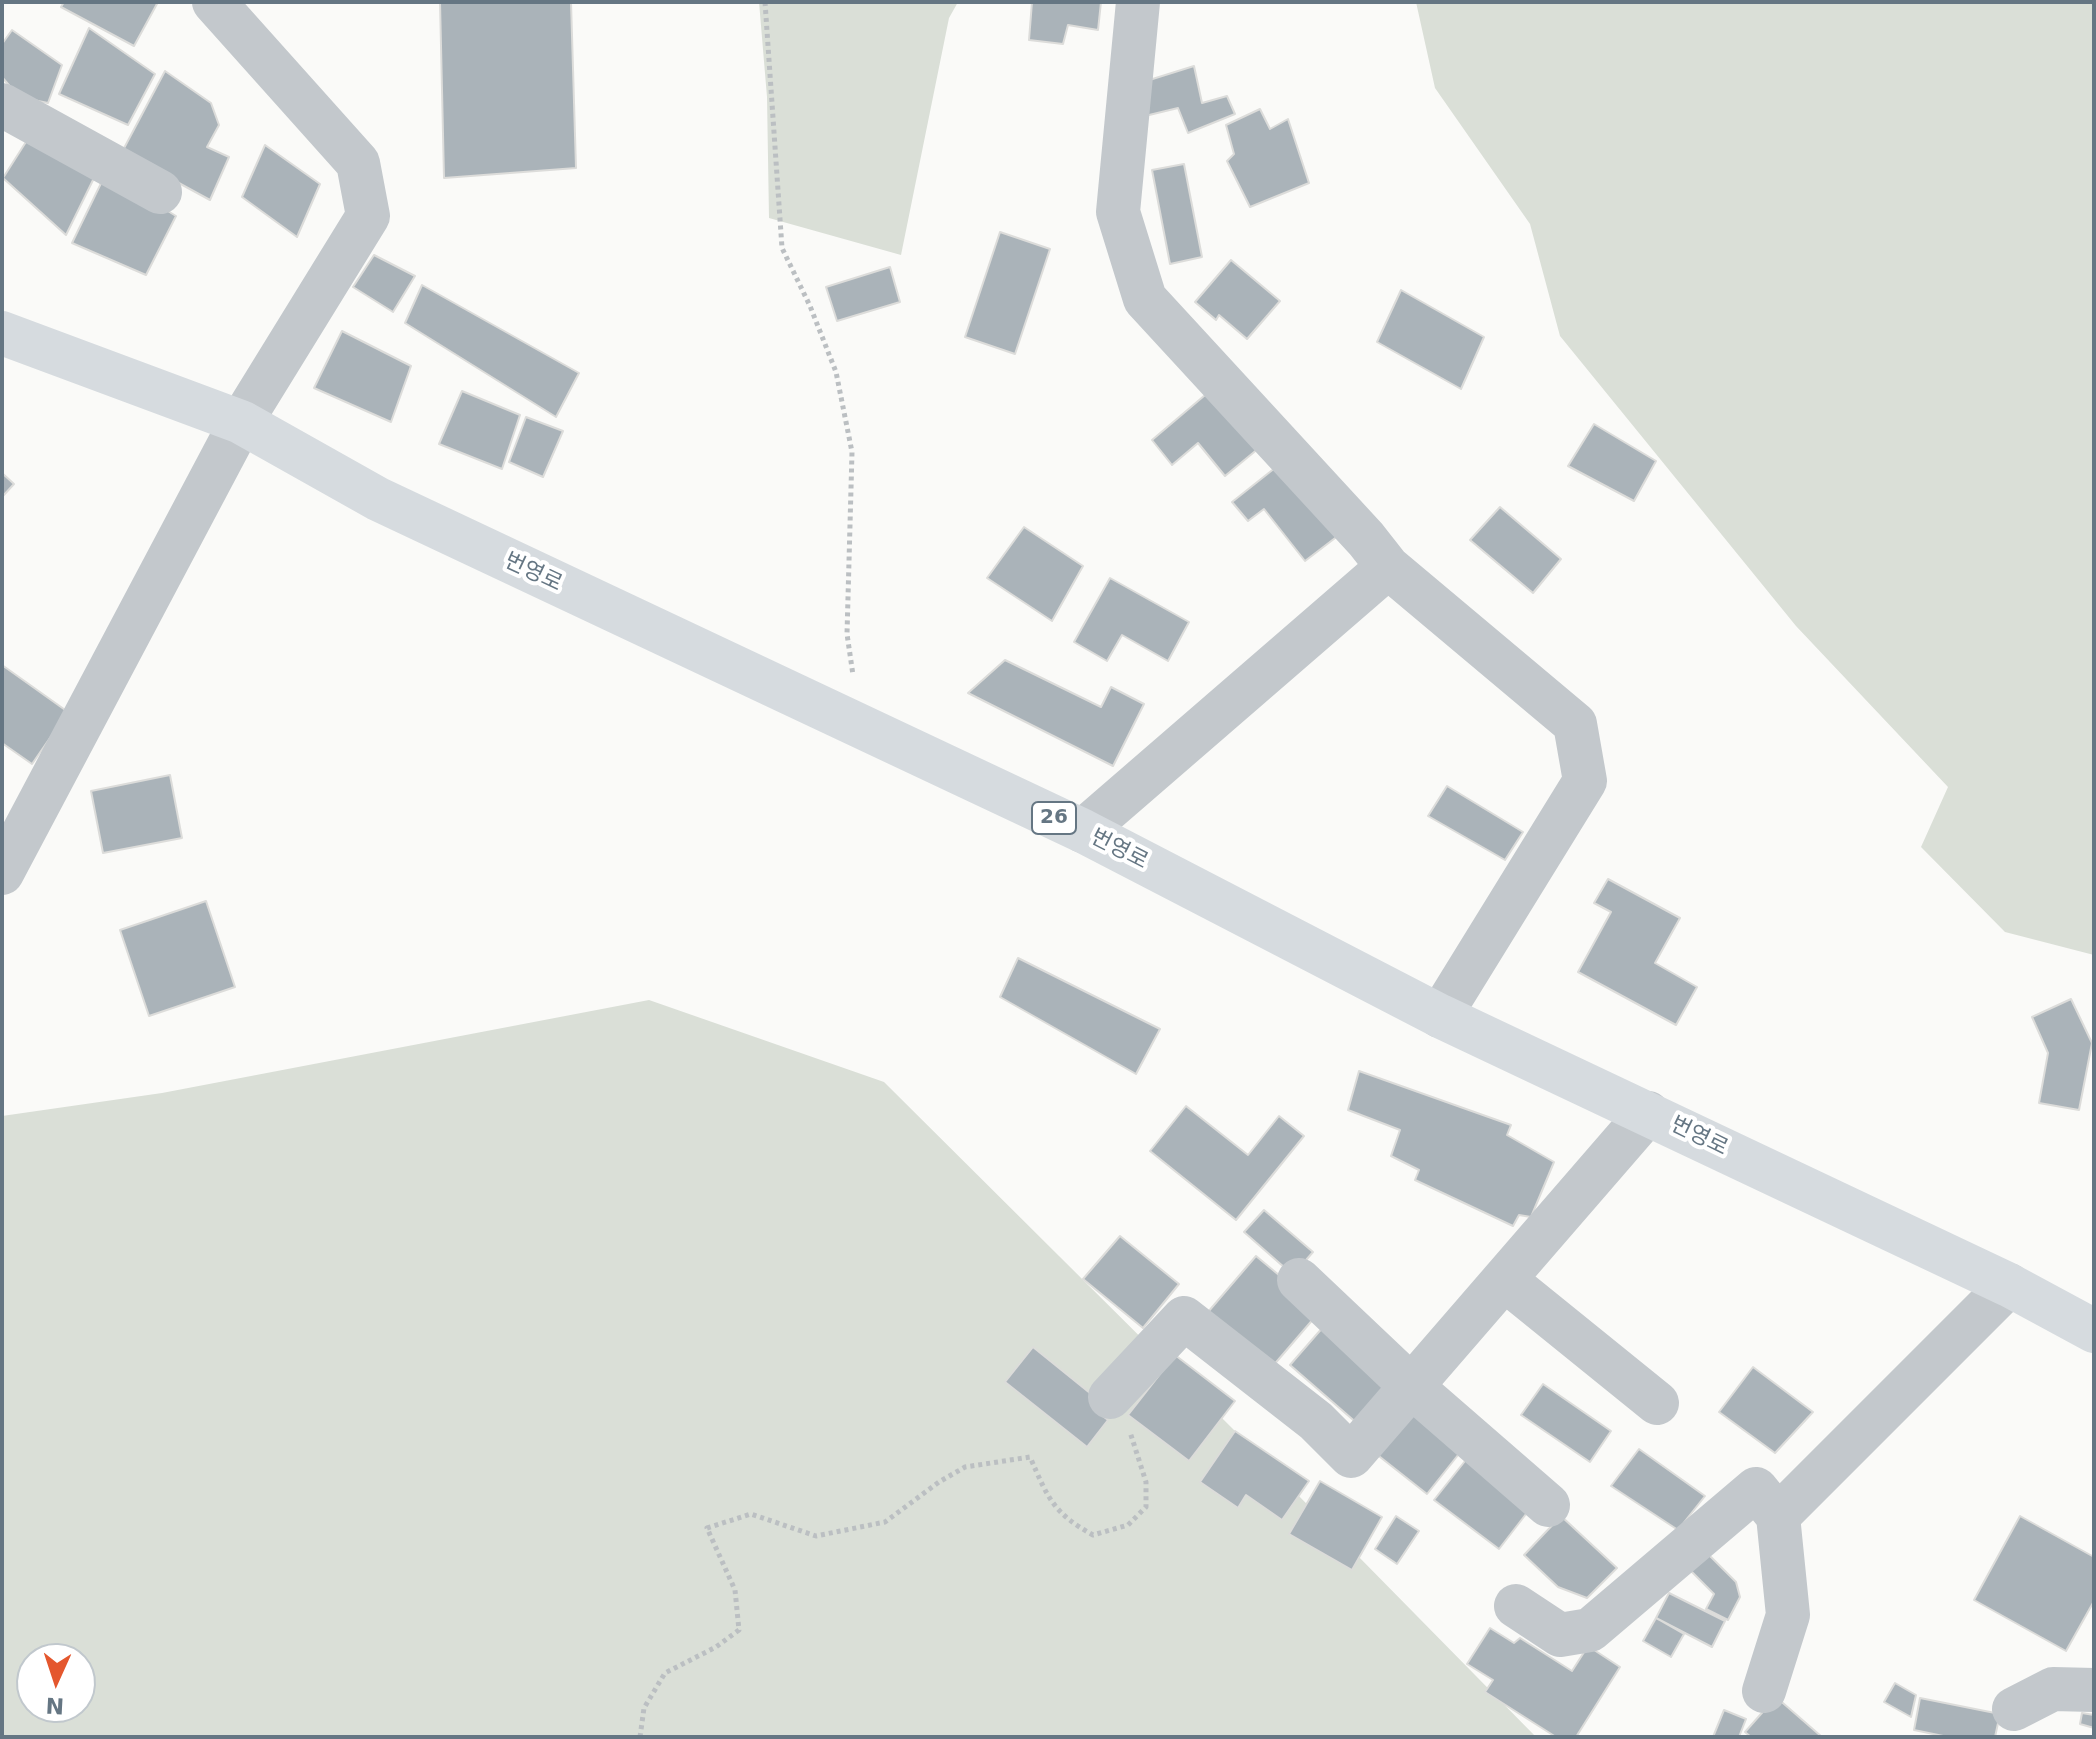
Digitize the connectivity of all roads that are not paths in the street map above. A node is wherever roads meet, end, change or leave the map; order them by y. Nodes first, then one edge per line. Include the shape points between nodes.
1 (214, 2) edge
2 (1138, 2) edge
3 (2, 105) edge
4 (160, 192) dead end
5 (2, 333) edge
6 (241, 422) junction
7 (1388, 567) junction
8 (1083, 831) junction
9 (2, 873) edge
10 (1440, 1016) junction
11 (1648, 1113) junction
12 (1299, 1280) dead end
13 (1505, 1280) junction
14 (2009, 1285) junction
15 (2094, 1331) edge
16 (1411, 1386) junction
17 (1110, 1397) road end
18 (1657, 1403) dead end
19 (1548, 1505) dead end
20 (1778, 1516) junction
21 (1516, 1606) dead end
22 (2094, 1690) edge
23 (1764, 1691) dead end
24 (2014, 1709) dead end

1 - 6 street via 358,163 368,216
2 - 7 street via 1118,212 1145,299
3 - 4 street
5 - 6 main road, 번영로 / 26
6 - 8 main road, 번영로 / 26 via 378,499
6 - 9 street
7 - 8 street
7 - 10 street via 1575,724 1585,781
8 - 10 main road, 번영로 / 26
10 - 11 main road, 번영로 / 26
11 - 13 street
11 - 14 main road, 번영로 / 26
12 - 16 street
13 - 16 street
13 - 18 street
14 - 15 main road, 번영로 / 26
14 - 20 street
16 - 17 street via 1351,1456 1316,1421 1184,1318
16 - 19 street
20 - 21 street via 1756,1489 1590,1630 1560,1635
20 - 23 street via 1788,1615
22 - 24 street via 2053,1689

